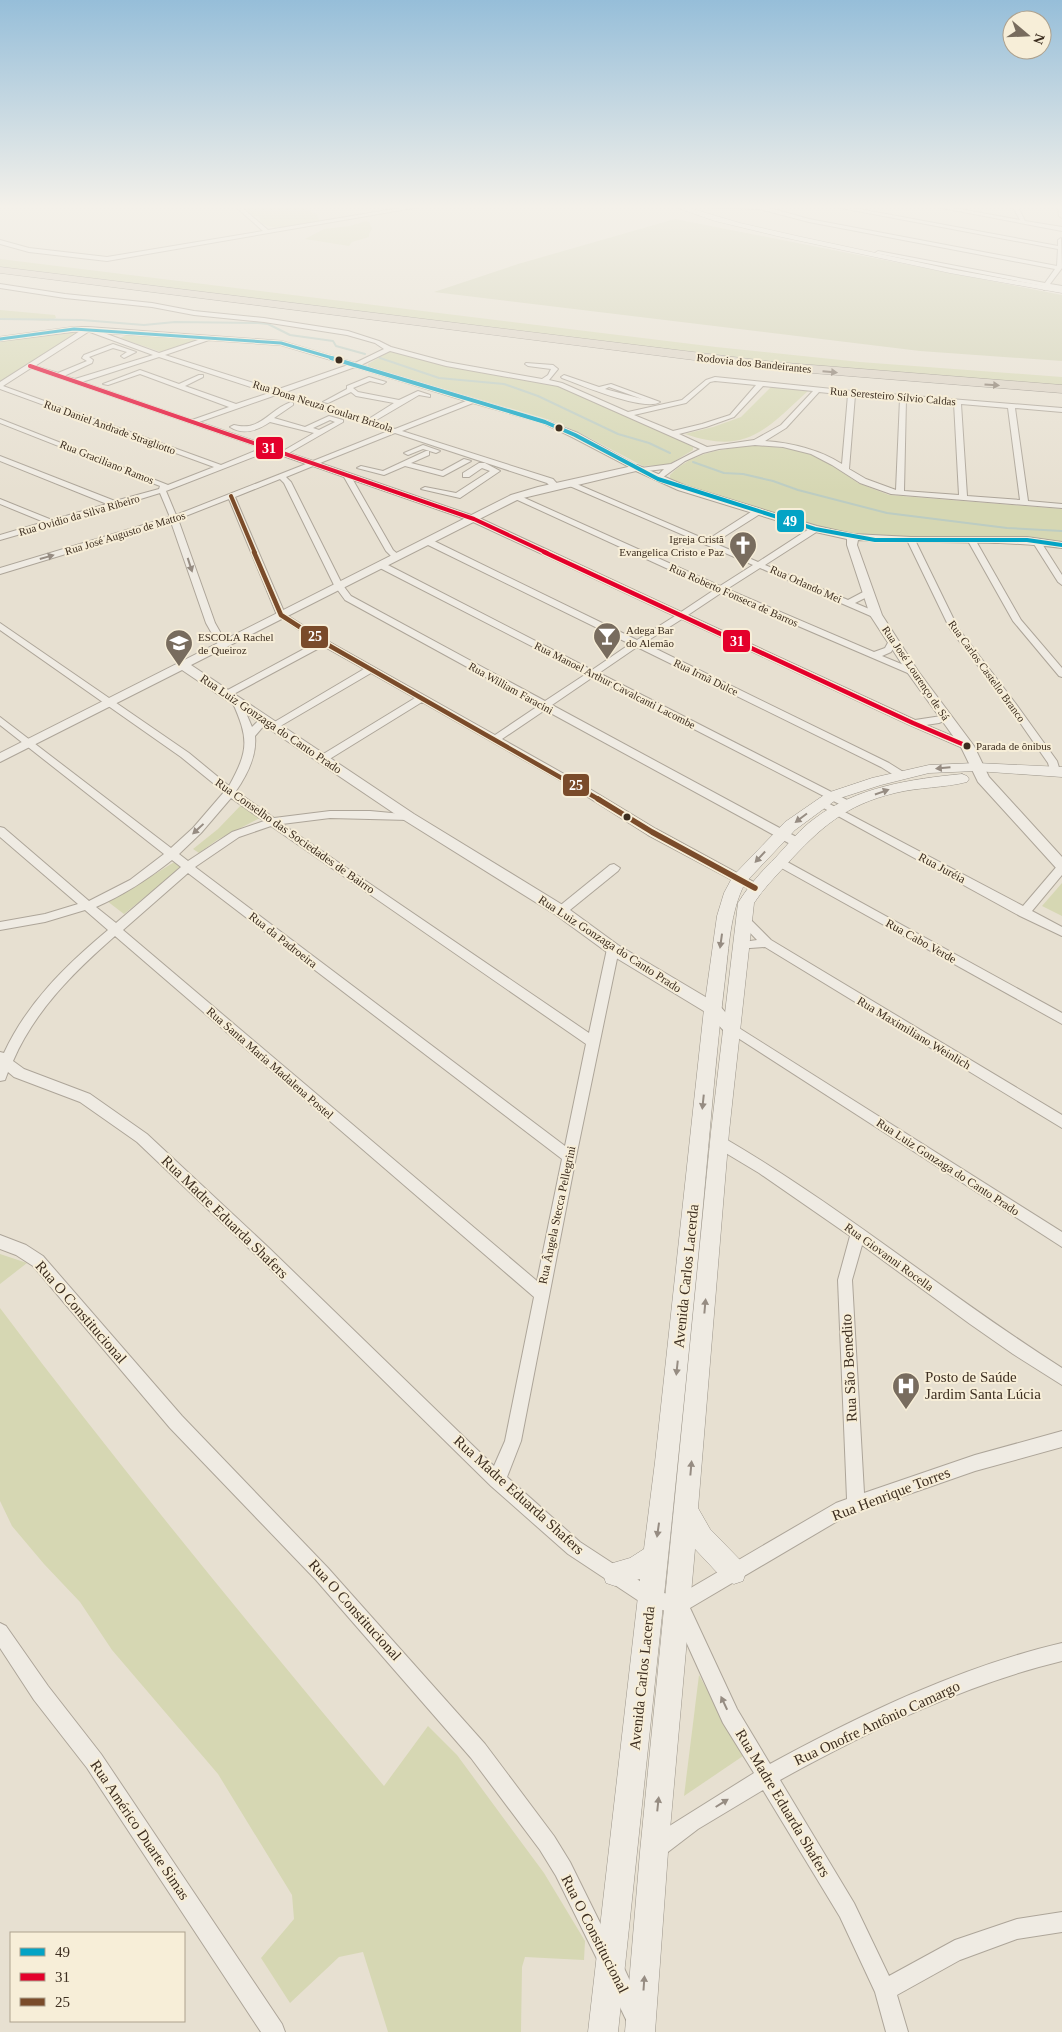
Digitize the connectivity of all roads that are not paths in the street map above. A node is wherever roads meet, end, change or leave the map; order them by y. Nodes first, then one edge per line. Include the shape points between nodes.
1 (121, 302) edge
2 (255, 302) edge
3 (88, 329) junction
4 (132, 332) junction
5 (213, 338) junction
6 (0, 339) edge
7 (115, 340) junction
8 (80, 349) dead end
9 (386, 351) junction
10 (92, 353) junction
11 (159, 355) junction
12 (124, 356) dead end
13 (453, 360) dead end
14 (528, 364) dead end
15 (354, 365) junction
16 (30, 366) junction
17 (191, 372) dead end
18 (145, 374) junction
19 (553, 374) junction
20 (60, 375) junction
21 (201, 376) dead end
22 (545, 380) junction
23 (77, 382) junction
24 (383, 382) dead end
25 (168, 383) junction
26 (762, 383) junction
27 (106, 384) dead end
28 (0, 386) edge
29 (178, 386) junction
30 (116, 387) dead end
31 (600, 389) junction
32 (818, 389) junction
33 (350, 390) junction
34 (1062, 390) edge
35 (277, 392) junction
36 (852, 392) junction
37 (428, 396) dead end
38 (902, 397) junction
39 (472, 400) junction
40 (326, 402) dead end
41 (399, 402) junction
42 (957, 402) junction
43 (291, 404) dead end
44 (234, 406) junction
45 (1011, 406) junction
46 (1062, 410) edge
47 (627, 414) junction
48 (270, 419) junction
49 (0, 421) edge
50 (192, 422) junction
51 (368, 422) junction
52 (278, 423) junction
53 (234, 427) dead end
54 (308, 428) junction
55 (399, 431) junction
56 (321, 433) junction
57 (671, 434) junction
58 (255, 435) dead end
59 (756, 443) junction
60 (270, 448) junction
61 (706, 449) junction
62 (432, 450) junction
63 (847, 451) junction
64 (284, 453) junction
65 (408, 453) dead end
66 (444, 454) junction
67 (459, 454) junction
68 (0, 458) edge
69 (436, 458) dead end
70 (826, 458) junction
71 (467, 461) junction
72 (427, 463) dead end
73 (310, 464) junction
74 (406, 464) junction
75 (482, 465) junction
76 (672, 465) junction
77 (220, 467) junction
78 (361, 468) dead end
79 (419, 468) junction
80 (639, 470) junction
81 (845, 470) junction
82 (433, 472) junction
83 (466, 475) dead end
84 (281, 476) junction
85 (347, 476) junction
86 (658, 479) junction
87 (371, 484) junction
88 (569, 484) junction
89 (556, 486) junction
90 (425, 489) dead end
91 (162, 490) junction
92 (356, 493) junction
93 (900, 493) junction
94 (231, 496) junction
95 (515, 497) junction
96 (963, 499) junction
97 (0, 501) edge
98 (1024, 503) junction
99 (117, 505) junction
100 (1062, 506) edge
101 (757, 512) junction
102 (176, 518) junction
103 (474, 519) junction
104 (52, 523) junction
105 (815, 529) junction
106 (853, 537) junction
107 (0, 538) edge
108 (911, 540) junction
109 (972, 541) junction
110 (1036, 541) junction
111 (429, 542) junction
112 (709, 542) junction
113 (1062, 545) edge
114 (397, 557) junction
115 (381, 565) junction
116 (762, 565) junction
117 (0, 570) edge
118 (1062, 582) edge
119 (338, 585) junction
120 (721, 590) junction
121 (868, 593) junction
122 (848, 603) junction
123 (281, 615) junction
124 (876, 615) junction
125 (682, 616) junction
126 (0, 626) edge
127 (893, 641) junction
128 (323, 642) junction
129 (638, 643) junction
130 (222, 646) junction
131 (872, 655) junction
132 (183, 665) junction
133 (371, 669) junction
134 (913, 672) junction
135 (592, 674) junction
136 (1062, 674) edge
137 (232, 697) junction
138 (421, 698) junction
139 (108, 702) junction
140 (543, 706) junction
141 (945, 717) junction
142 (0, 720) edge
143 (269, 723) junction
144 (913, 723) junction
145 (250, 735) junction
146 (495, 740) junction
147 (29, 743) junction
148 (967, 746) junction
149 (0, 758) edge
150 (324, 758) junction
151 (980, 773) junction
152 (901, 775) junction
153 (1060, 775) edge
154 (230, 792) junction
155 (827, 799) junction
156 (843, 808) junction
157 (409, 817) junction
158 (275, 822) junction
159 (0, 831) edge
160 (782, 834) junction
161 (798, 843) junction
162 (171, 853) junction
163 (780, 862) junction
164 (188, 866) junction
165 (1062, 867) edge
166 (614, 868) dead end
167 (739, 880) junction
168 (755, 888) junction
169 (86, 906) junction
170 (561, 912) junction
171 (1024, 913) junction
172 (744, 920) junction
173 (0, 926) edge
174 (115, 930) junction
175 (1062, 932) edge
176 (767, 943) junction
177 (740, 946) junction
178 (613, 949) junction
179 (713, 1009) junction
180 (1062, 1019) edge
181 (731, 1028) junction
182 (594, 1043) junction
183 (2, 1065) edge
184 (1062, 1122) edge
185 (713, 1133) junction
186 (569, 1158) junction
187 (858, 1234) junction
188 (1062, 1240) edge
189 (0, 1242) edge
190 (541, 1294) junction
191 (1061, 1377) edge
192 (1062, 1439) edge
193 (497, 1480) junction
194 (856, 1504) junction
195 (687, 1507) junction
196 (655, 1554) junction
197 (734, 1572) junction
198 (615, 1574) junction
199 (651, 1598) junction
200 (678, 1605) junction
201 (0, 1632) edge
202 (1062, 1652) edge
203 (766, 1775) junction
204 (654, 1852) junction
205 (1062, 1922) edge
206 (610, 1965) junction
207 (885, 1990) junction
208 (642, 2029) edge
209 (274, 2032) edge
210 (602, 2032) edge
211 (897, 2032) edge

1 - 9 street via 364,337
2 -> 34 highway, Rodovia dos Bandeirantes via 745,363
3 - 4 street
3 - 6 street via 60,329
3 - 7 street, Rua Dona Neuza Goulart Brizola
3 - 16 street
4 - 5 street
4 - 7 street
5 - 11 street
5 - 15 street via 281,343
7 - 11 street, Rua Dona Neuza Goulart Brizola
8 - 10 street
9 - 15 street
9 - 22 street
10 - 12 street via 113,346 133,352
10 - 20 street via 86,358 90,362
11 - 23 street
11 - 35 street, Rua Dona Neuza Goulart Brizola
13 - 19 street
14 - 19 street via 553,367
15 - 35 street
15 - 39 street
16 - 20 street
16 - 28 street
17 - 25 street
18 - 25 street
18 - 27 street via 133,373
18 - 30 street
19 - 22 street
19 - 31 street
20 - 23 street
21 - 29 street
22 - 47 street via 569,387
23 - 50 street
24 - 33 street via 369,379 355,384
25 - 29 street
26 - 32 street, Rua Seresteiro Sílvio Caldas
26 - 47 street, Rua Seresteiro Sílvio Caldas via 724,379 708,381 684,402
26 - 57 street via 732,416
28 - 77 street, Rua Daniel Andrade Stragliotto
29 - 44 street
31 - 31 street via 647,402 657,402 609,385
32 - 36 street, Rua Seresteiro Sílvio Caldas
32 - 59 street via 787,423
33 - 40 street
33 - 41 street via 356,394 391,397
35 - 44 street
35 - 51 street, Rua Dona Neuza Goulart Brizola
36 - 38 street, Rua Seresteiro Sílvio Caldas
36 - 63 street
37 - 41 street via 418,393
38 - 42 street, Rua Seresteiro Sílvio Caldas
38 - 93 street
39 - 55 street, Rua José Augusto de Mattos
39 - 80 street via 559,428
41 - 51 street
42 - 45 street, Rua Seresteiro Sílvio Caldas
42 - 96 street
43 - 48 street
44 - 50 street
45 - 46 street, Rua Seresteiro Sílvio Caldas
45 - 98 street
47 - 57 street
48 - 52 street
48 - 53 street via 250,430
49 - 91 street, Rua Graciliano Ramos via 152,479 164,485
50 - 60 street
51 - 55 street, Rua Dona Neuza Goulart Brizola
52 - 54 street
52 - 58 street
54 - 56 street
54 - 56 street via 329,418 344,422
55 - 67 street, Rua Dona Neuza Goulart Brizola
55 - 73 street, Rua José Augusto de Mattos
56 - 64 street
57 - 61 street
59 - 61 street
59 - 70 street via 806,450
60 - 64 street
60 - 77 street, Rua Ovidio da Silva Ribeiro
61 - 76 street
62 - 65 street via 423,447
62 - 66 street
62 - 74 street
63 - 70 street
63 - 81 street
64 - 73 street
66 - 67 street
66 - 69 street
67 - 71 street
67 - 82 street
67 - 89 street, Rua Dona Neuza Goulart Brizola via 550,481
68 - 99 street
70 - 81 street
71 - 75 street
71 - 82 street via 444,474
72 - 79 street
73 - 84 street, Rua José Augusto de Mattos
73 - 85 street
74 - 78 street via 384,473
74 - 79 street
75 - 83 street
75 - 90 street via 496,471 457,496
76 - 80 street
76 - 86 street
77 - 91 street, Rua Ovidio da Silva Ribeiro
79 - 82 street
80 - 86 street
80 - 88 street
81 - 93 street via 870,485
84 - 94 street, Rua José Augusto de Mattos
84 - 119 street, Rua William Faracini via 287,482
85 - 87 street
85 - 92 street
86 - 101 street
87 - 92 street
87 - 103 street
88 - 89 street
88 - 112 street, Rua Orlando Mei
89 - 95 street
91 - 99 street, Rua Ovidio da Silva Ribeiro
91 - 102 street, Rua Graciliano Ramos
92 - 114 street
93 - 96 street
94 - 102 street, Rua José Augusto de Mattos
94 - 123 street
95 - 103 street
95 - 120 street, Rua Roberto Fonseca de Barros
96 - 98 street
97 - 104 street
98 - 100 street
99 - 104 street, Rua Ovidio da Silva Ribeiro
101 - 105 street
101 - 112 street
117 -> 102 street, Rua José Augusto de Mattos
102 -> 130 street, Rua Graciliano Ramos via 193,576
103 - 111 street
103 - 125 street
104 - 107 street, Rua Ovidio da Silva Ribeiro
105 - 106 street
105 - 116 street
106 - 108 street
106 - 121 street, Rua José Lourenço de Sá via 852,545
108 - 109 street
108 - 153 street, Rua Carlos Castello Branco via 954,629 1013,706
109 - 110 street
109 - 136 street via 1017,621
110 - 113 street
110 - 118 street
111 - 114 street
111 - 129 street, Rua Irmã Dulce
112 - 116 street, Rua Orlando Mei
114 - 115 street
115 - 119 street
115 - 135 street, Rua Manoel Arthur Cavalcanti Lacombe
116 - 120 street
116 - 122 street, Rua Orlando Mei
119 - 123 street
119 - 140 street, Rua William Faracini via 348,598
120 - 125 street
120 - 131 street, Rua Roberto Fonseca de Barros
121 - 122 street
121 - 124 street, Rua José Lourenço de Sá
122 - 124 street, Rua Orlando Mei
123 - 128 street
123 - 130 street
124 - 127 street, Rua José Lourenço de Sá
125 - 129 street
125 - 144 street
126 - 139 street, Rua Conselho das Sociedades de Bairro
127 - 131 street via 888,652
127 - 134 street, Rua José Lourenço de Sá
128 - 133 street
128 - 137 street
129 - 135 street
129 - 152 street, Rua Irmã Dulce
130 - 132 street
131 - 134 street, Rua Roberto Fonseca de Barros
132 - 137 street, Rua Luiz Gonzaga do Canto Prado
132 - 139 street
133 - 138 street
133 - 143 street
134 - 141 street, Rua José Lourenço de Sá
135 - 140 street
135 - 155 street, Rua Manoel Arthur Cavalcanti Lacombe
137 - 143 street, Rua Luiz Gonzaga do Canto Prado
137 - 145 street
138 - 146 street
138 - 150 street
139 - 147 street
139 - 154 street, Rua Conselho das Sociedades de Bairro via 185,755
140 - 146 street
140 - 160 street, Rua William Faracini
141 - 144 street
141 - 148 street, Rua José Lourenço de Sá
142 - 147 street, Rua da Padroeira
143 - 145 street
143 - 150 street, Rua Luiz Gonzaga do Canto Prado
144 - 148 street
145 - 154 street via 249,758
146 - 167 street
147 - 149 street
147 - 162 street, Rua da Padroeira
148 - 151 street, Rua José Lourenço de Sá
150 - 157 street, Rua Luiz Gonzaga do Canto Prado
151 -> 152 main road, Avenida Carlos Lacerda via 930,770
151 - 153 main road, Avenida Carlos Lacerda via 1018,779
156 -> 151 main road, Avenida Carlos Lacerda via 887,790
151 - 165 street, Rua José Lourenço de Sá
152 - 155 main road, Avenida Carlos Lacerda
154 - 158 street, Rua Conselho das Sociedades de Bairro
154 -> 162 street via 202,826
155 - 156 street, Rua Juréia
155 -> 160 main road, Avenida Carlos Lacerda
156 - 161 main road, Avenida Carlos Lacerda via 826,817
156 - 171 street, Rua Juréia
157 - 158 street via 346,814
157 - 170 street, Rua Luiz Gonzaga do Canto Prado
158 - 164 street via 250,829 220,844
158 - 182 street, Rua Conselho das Sociedades de Bairro
159 - 169 street, Rua Santa Maria Madalena Postel
160 - 161 street, Rua William Faracini
160 -> 167 main road, Avenida Carlos Lacerda
161 - 163 main road, Avenida Carlos Lacerda
162 - 164 street, Rua da Padroeira
162 - 169 street via 148,874 117,893
163 - 168 main road, Avenida Carlos Lacerda
163 - 180 street, Rua Cabo Verde
164 - 174 street
164 - 186 street, Rua da Padroeira
165 - 171 street
166 - 170 street
167 - 168 street
167 -> 179 main road, Avenida Carlos Lacerda via 725,916
168 - 172 main road, Avenida Carlos Lacerda via 746,903
169 - 173 street via 33,921
169 - 174 street, Rua Santa Maria Madalena Postel
170 - 178 street, Rua Luiz Gonzaga do Canto Prado
171 - 175 street, Rua Juréia
172 - 176 street, Rua Maximiliano Weinlich
172 - 177 main road, Avenida Carlos Lacerda
174 - 183 street via 84,957 33,1015
174 - 190 street, Rua Santa Maria Madalena Postel
176 - 177 street
176 - 184 street, Rua Maximiliano Weinlich
177 - 181 main road, Avenida Carlos Lacerda
178 - 179 street, Rua Luiz Gonzaga do Canto Prado
178 - 182 street, Rua Ângela Stecca Pellegrini
179 - 181 street, Rua Luiz Gonzaga do Canto Prado
179 -> 185 main road, Avenida Carlos Lacerda
181 - 185 main road, Avenida Carlos Lacerda
181 - 188 street, Rua Luiz Gonzaga do Canto Prado
182 - 186 street, Rua Ângela Stecca Pellegrini
183 - 193 street, Rua Madre Eduarda Shafers via 85,1098 142,1138
185 - 187 street, Rua Giovanni Rocella
195 -> 185 main road, Avenida Carlos Lacerda
185 -> 196 main road, Avenida Carlos Lacerda
186 - 190 street, Rua Ângela Stecca Pellegrini
187 - 191 street, Rua Giovanni Rocella
187 - 194 street, Rua São Benedito via 845,1280
189 - 206 street, Rua O Constitucional via 38,1261 176,1422 322,1574 478,1751 563,1869
190 - 193 street, Rua Ângela Stecca Pellegrini via 513,1441
192 - 194 street, Rua Henrique Torres via 975,1463
193 - 198 street, Rua Madre Eduarda Shafers via 574,1548
194 - 197 street, Rua Henrique Torres
195 - 197 main road via 702,1540
195 - 200 main road, Avenida Carlos Lacerda
196 - 198 main road via 644,1566 632,1572
196 - 199 main road, Avenida Carlos Lacerda
197 - 200 street, Rua Henrique Torres
198 - 199 street, Rua Madre Eduarda Shafers
199 - 200 street, Rua Madre Eduarda Shafers
199 - 206 main road, Avenida Carlos Lacerda
203 -> 200 street, Rua Madre Eduarda Shafers via 730,1716
204 -> 200 main road, Avenida Carlos Lacerda
201 - 209 street, Rua Américo Duarte Simas via 40,1693 94,1761
202 - 203 street, Rua Onofre Antônio Camargo via 980,1674
204 -> 203 street, Rua Onofre Antônio Camargo via 672,1834
203 - 207 street, Rua Madre Eduarda Shafers via 847,1910
208 -> 204 main road, Avenida Carlos Lacerda
205 - 207 street via 1017,1929 955,1951
206 - 208 street, Rua O Constitucional
206 - 210 main road, Avenida Carlos Lacerda
207 - 211 street, Rua Madre Eduarda Shafers

